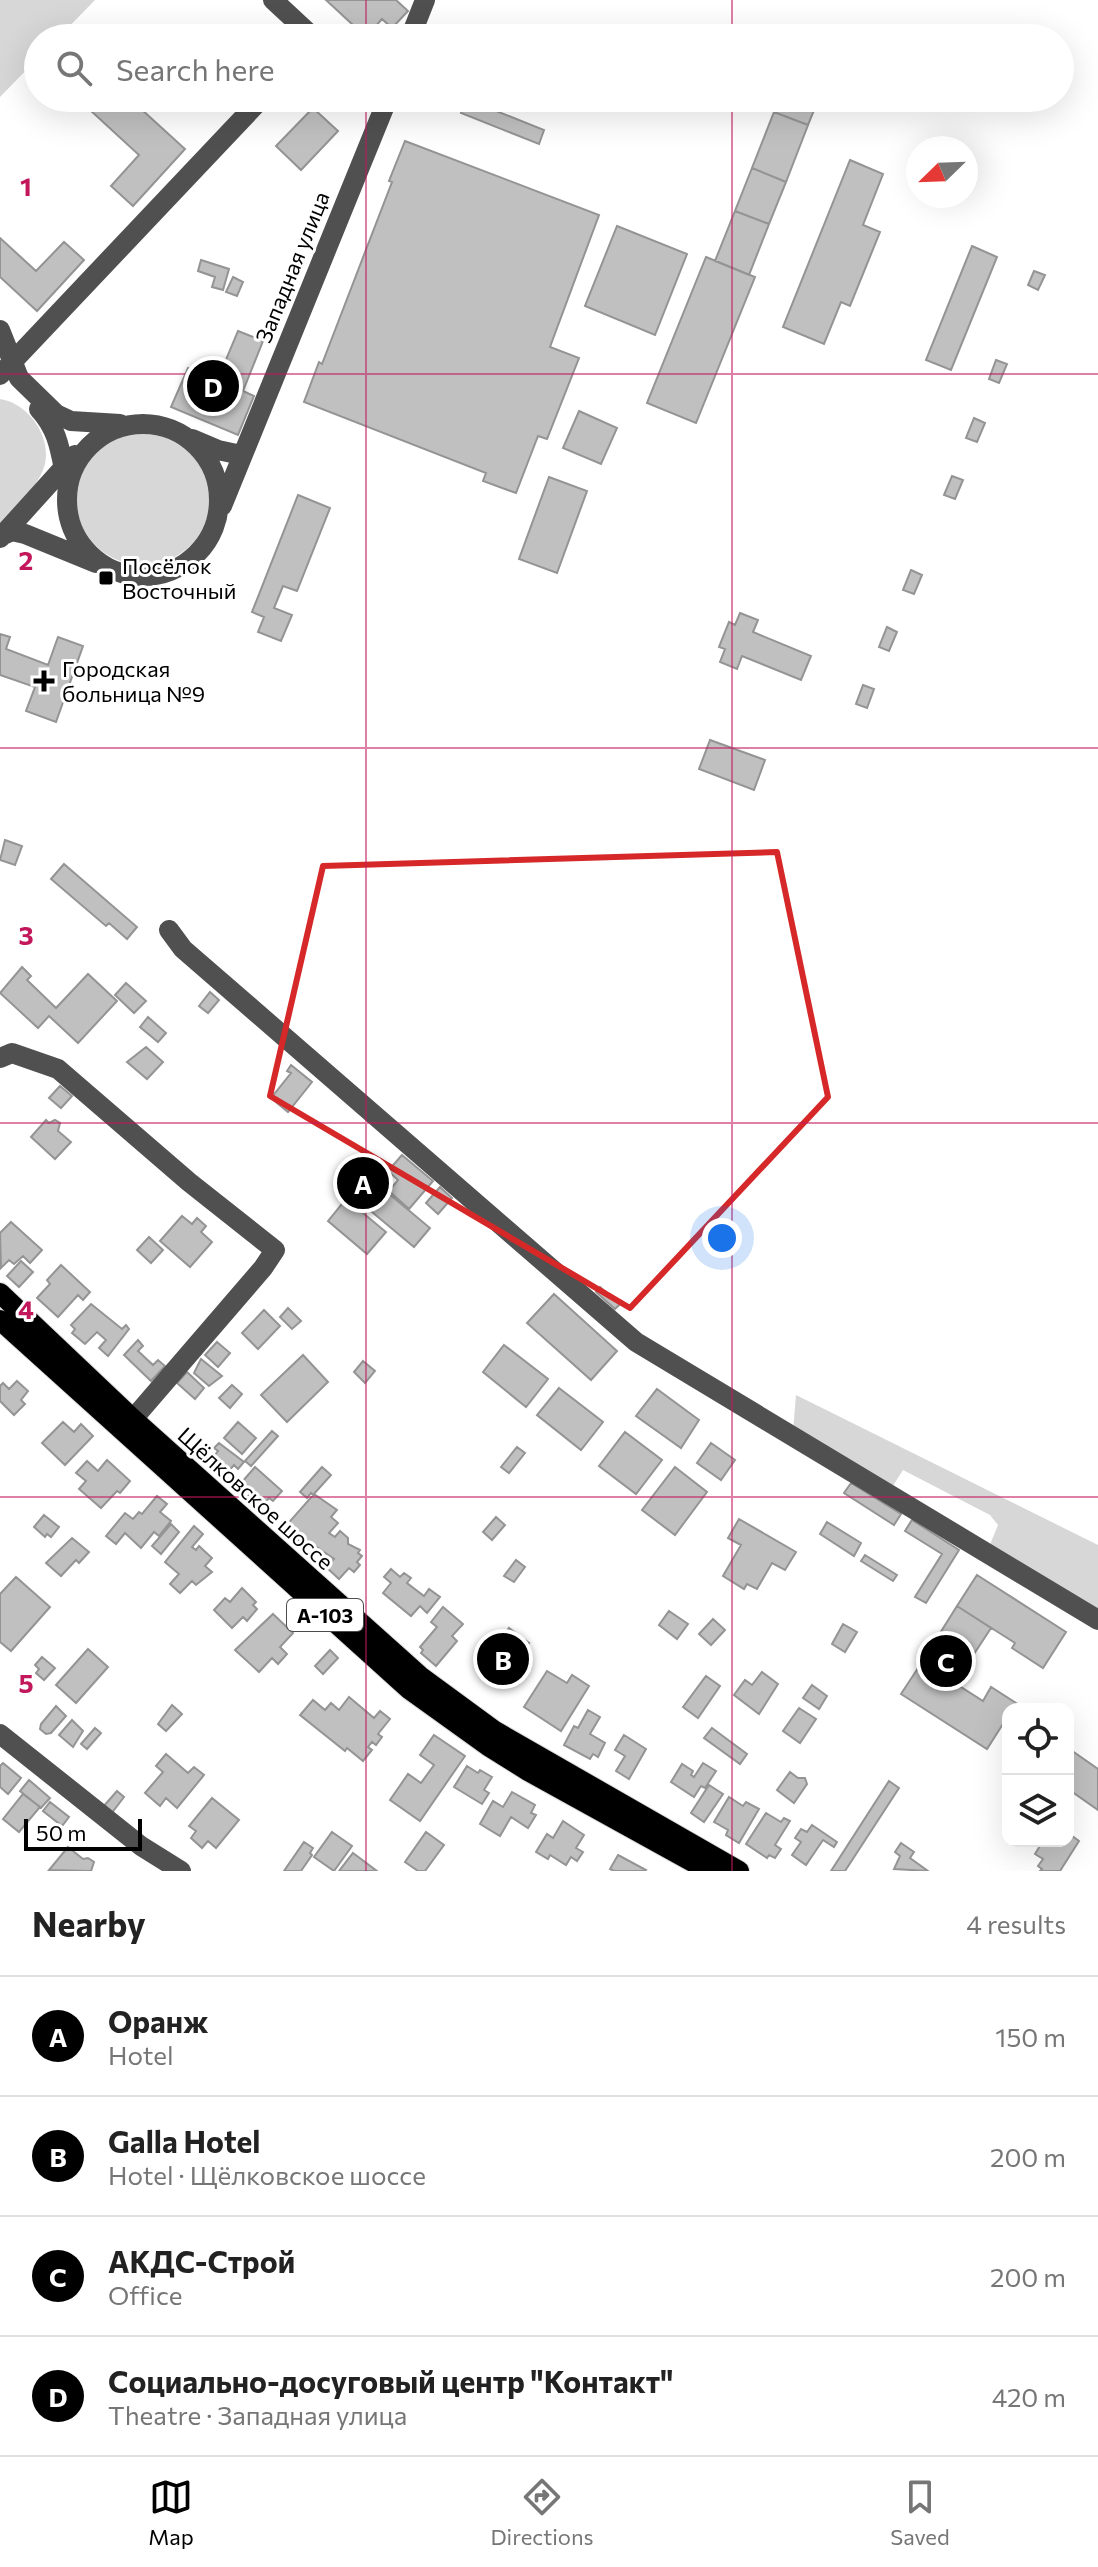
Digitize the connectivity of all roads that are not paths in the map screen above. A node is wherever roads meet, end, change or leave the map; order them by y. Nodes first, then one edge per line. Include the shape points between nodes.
1 (273, 0) edge
2 (425, 0) edge
3 (299, 24) edge
4 (416, 24) edge
5 (249, 112) edge
6 (381, 112) edge
7 (0, 330) edge
8 (6, 368) edge
9 (0, 384) edge
10 (136, 424) junction
11 (184, 436) junction
12 (97, 440) junction
13 (241, 455) junction
14 (64, 466) junction
15 (68, 488) junction
16 (216, 521) junction
17 (1, 537) edge
18 (105, 566) junction
19 (169, 930) dead end
20 (0, 1058) edge
21 (0, 1293) edge
22 (0, 1320) edge
23 (133, 1419) junction
24 (1098, 1620) edge
25 (0, 1734) edge
26 (683, 1864) edge
27 (181, 1871) edge
28 (709, 1871) edge
29 (739, 1871) edge

1 - 3 street
2 - 4 street
5 - 8 street
6 - 13 street, Западная улица
7 - 8 street
8 - 10 street via 56,414 71,421
9 - 14 street via 22,392 50,421
10 - 11 street via 157,425
10 - 12 street
11 - 13 street
11 - 16 street via 212,468 218,489
12 - 14 street
12 - 15 street via 78,461
13 - 16 street, Западная улица
14 - 15 street
14 - 17 street
15 - 18 street via 73,530
16 - 18 street via 201,550 174,570 142,576
17 - 18 street via 12,531 25,534
19 - 24 street via 193,959 636,1342
20 - 23 street via 12,1053 58,1069 275,1250
21 - 23 main road, Щёлковское шоссе / А-103
22 - 26 main road, Щёлковское шоссе / А-103 via 410,1690 488,1746
23 - 29 main road, Щёлковское шоссе / А-103 via 420,1676 495,1731
25 - 27 street
26 - 28 main road, Щёлковское шоссе / А-103

